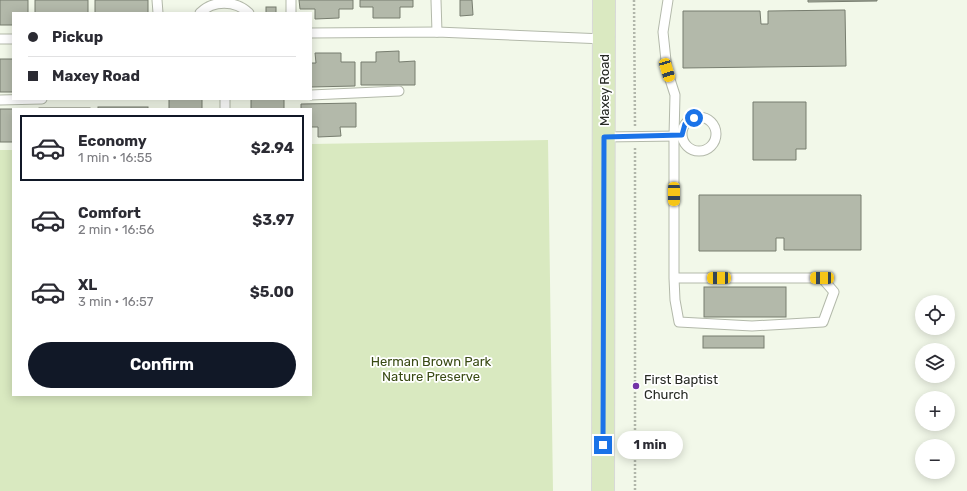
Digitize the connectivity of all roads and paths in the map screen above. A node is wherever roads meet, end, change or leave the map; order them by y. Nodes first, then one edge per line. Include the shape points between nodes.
1 (157, 0) edge
2 (291, 0) edge
3 (436, 0) edge
4 (604, 0) edge
5 (634, 0) edge
6 (668, 0) edge
7 (225, 1) edge
8 (158, 12) edge
9 (201, 12) edge
10 (248, 12) edge
11 (291, 12) edge
12 (437, 32) junction
13 (312, 33) edge
14 (604, 38) junction
15 (0, 39) edge
16 (12, 39) edge
17 (399, 91) dead end
18 (312, 95) edge
19 (0, 100) edge
20 (12, 100) edge
21 (635, 136) junction
22 (678, 136) junction
23 (604, 137) junction
24 (674, 278) junction
25 (603, 491) edge
26 (635, 491) edge

1 - 8 lane
2 - 11 lane
3 - 12 lane
4 - 14 main road, Maxey Road
5 - 21 path
6 - 22 lane via 663,32 667,70 675,95
7 - 9 lane via 214,3
7 - 10 lane
12 - 13 lane
12 - 14 lane
14 - 23 main road, Maxey Road
15 - 16 lane
17 - 18 lane
19 - 20 lane
21 - 22 lane
21 - 23 lane
21 - 26 path
22 - 24 lane
23 - 25 main road, Maxey Road
24 - 24 lane via 679,322 752,326 823,322 834,292 822,278

